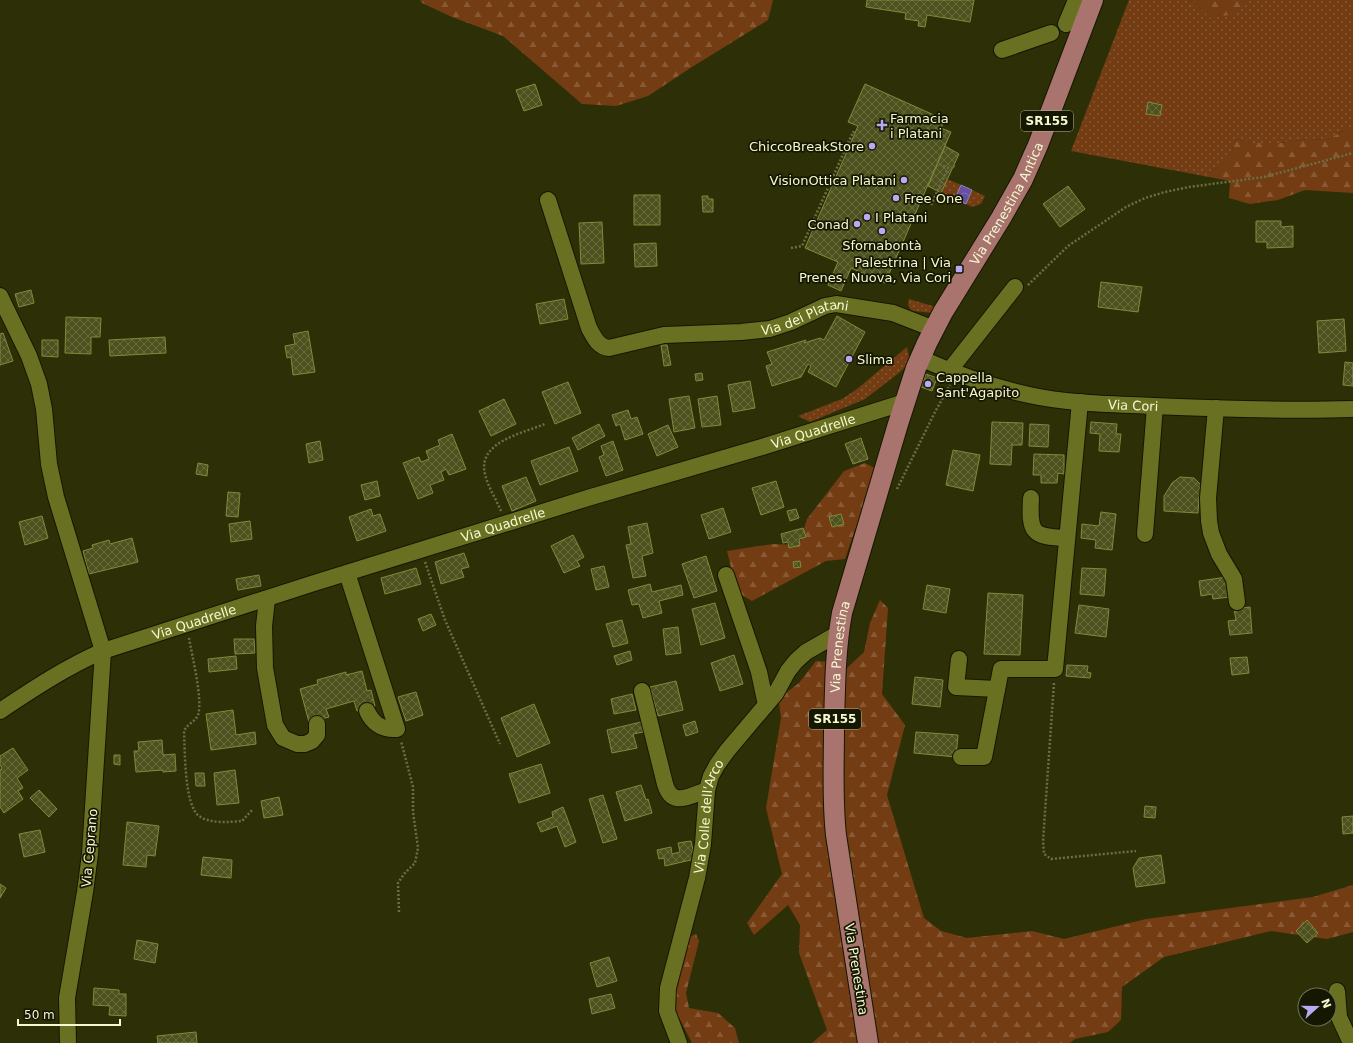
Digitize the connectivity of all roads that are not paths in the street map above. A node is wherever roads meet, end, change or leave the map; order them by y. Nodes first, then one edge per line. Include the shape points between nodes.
1 (1076, 0) edge
2 (1093, 0) edge
3 (1066, 24) dead end
4 (1051, 33) dead end
5 (1002, 50) dead end
6 (548, 200) dead end
7 (1020, 288) road end
8 (0, 296) edge
9 (934, 329) junction
10 (920, 358) junction
11 (952, 372) junction
12 (905, 402) junction
13 (1080, 402) junction
14 (1155, 406) junction
15 (1216, 408) junction
16 (1353, 409) edge
17 (1031, 498) dead end
18 (1145, 534) dead end
19 (1067, 538) junction
20 (347, 573) junction
21 (726, 575) dead end
22 (267, 599) junction
23 (1237, 602) dead end
24 (839, 634) junction
25 (103, 651) junction
26 (959, 659) dead end
27 (997, 689) junction
28 (642, 691) dead end
29 (766, 705) junction
30 (0, 711) edge
31 (367, 711) dead end
32 (317, 724) dead end
33 (961, 756) dead end
34 (707, 790) junction
35 (1337, 991) dead end
36 (68, 1043) edge
37 (679, 1043) edge
38 (868, 1043) edge
39 (1351, 1043) edge

1 - 3 street
2 - 9 main road, Via Prenestina Antica / SR155 via 1023,178
4 - 5 street
6 - 9 street, Via dei Platani via 587,322 601,346 609,348 672,334 770,329 825,306 836,304 893,313
7 - 11 street
8 - 25 street via 29,356 39,384 49,464 56,497
9 - 10 main road, SR155
10 - 11 street, Via Cori
10 - 12 main road, SR155
11 - 13 street, Via Cori via 1030,395
12 - 20 street, Via Quadrelle
12 - 24 main road, Via Prenestina / SR155 via 845,600
13 - 14 street, Via Cori
13 - 19 street
14 - 15 street, Via Cori
14 - 18 street
15 - 16 street, Via Cori via 1298,411
15 - 23 street via 1208,498 1209,521 1218,554 1234,579
17 - 19 street via 1030,520 1038,534 1044,537
19 - 27 street via 1055,669 1001,669
20 - 22 street, Via Quadrelle
20 - 31 street via 397,729 390,730 373,722
21 - 29 street via 759,672
22 - 25 street, Via Quadrelle
22 - 32 street via 264,626 265,668 275,725 283,738 296,744 305,744 317,735
24 - 29 street, Via Colle dell'Arco via 806,652 796,661
24 - 38 main road, Via Prenestina / SR155 via 836,666 834,812
25 - 30 street, Via Quadrelle via 52,676
25 - 36 street, Via Ceprano via 90,854 68,998
26 - 27 street via 956,687
27 - 33 street via 984,757
28 - 34 street via 668,793 680,799
29 - 34 street, Via Colle dell'Arco via 717,765
34 - 37 street, Via Colle dell'Arco via 698,878 670,975 667,996 668,1016
35 - 39 street via 1339,1017

